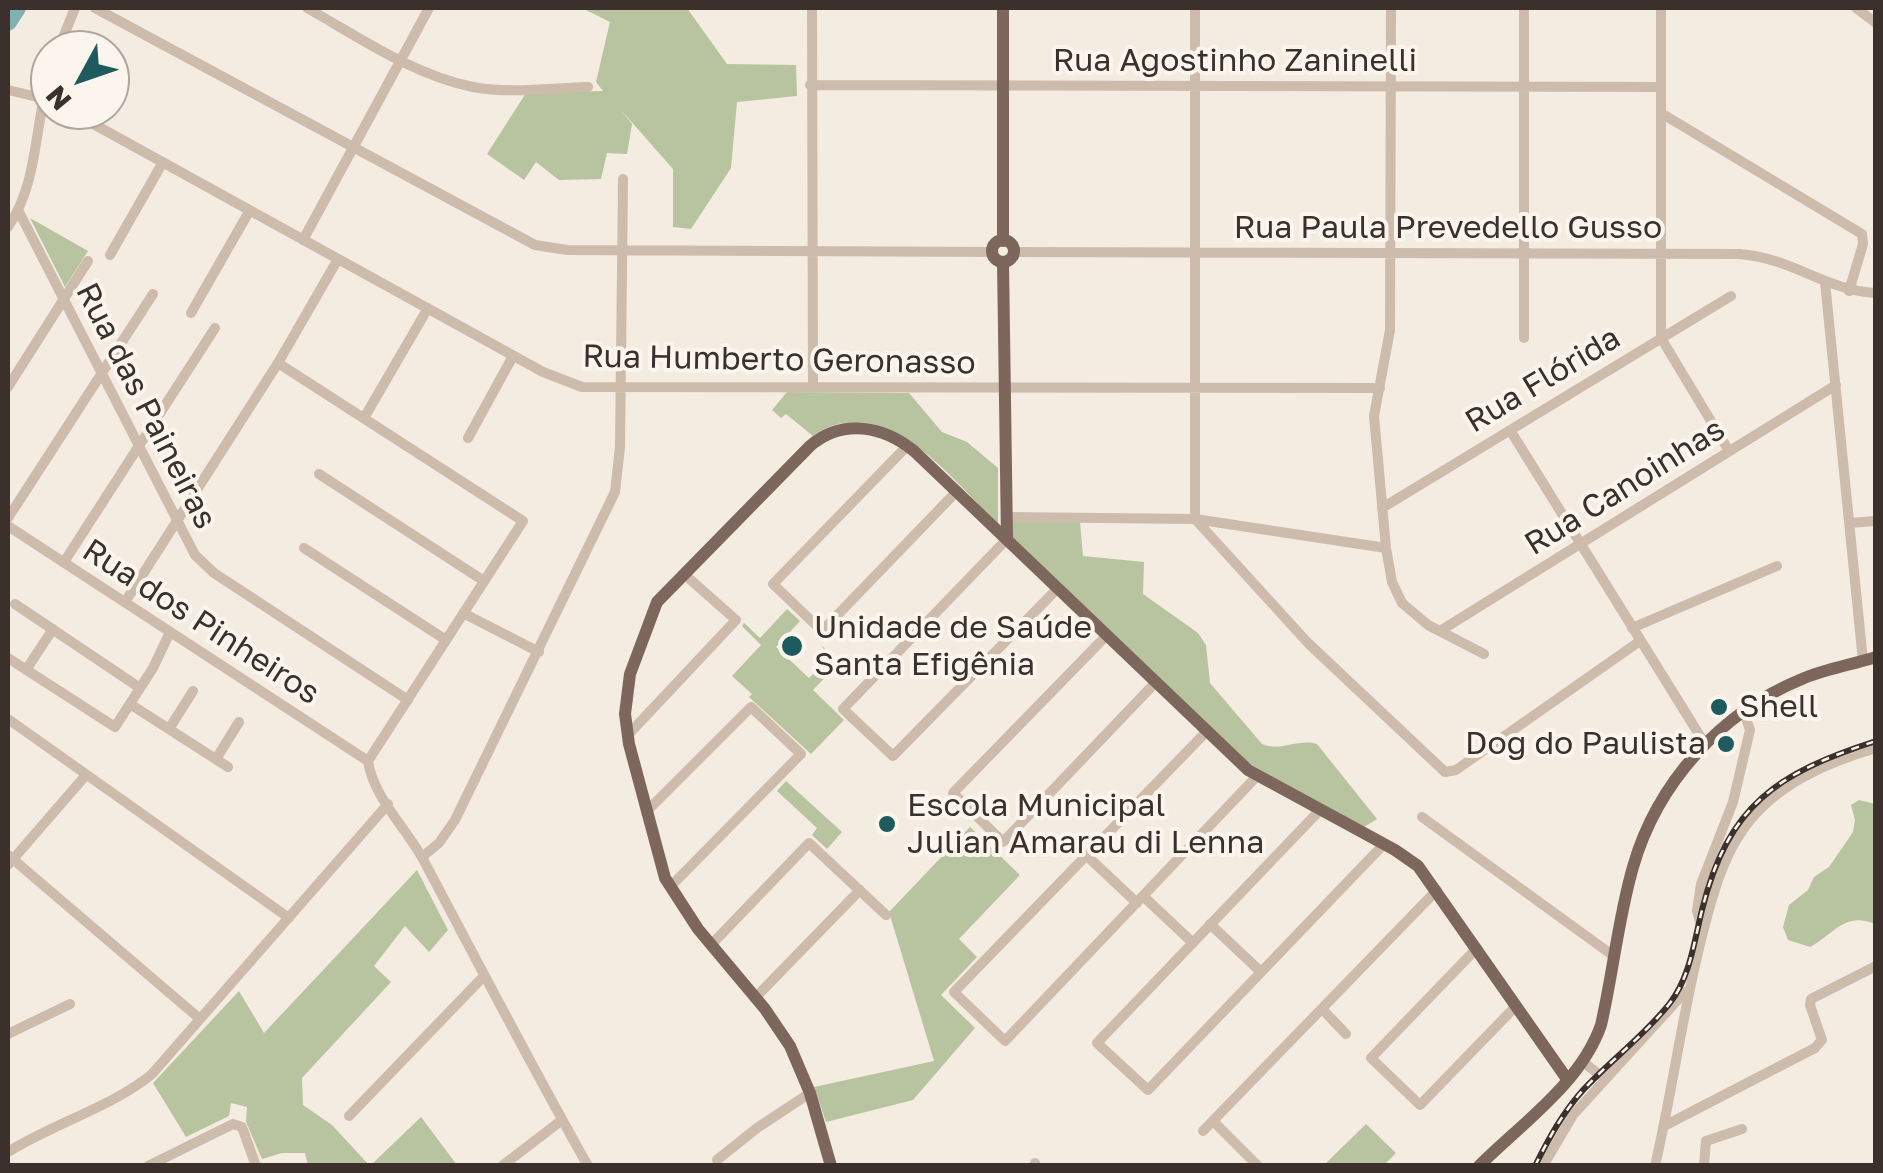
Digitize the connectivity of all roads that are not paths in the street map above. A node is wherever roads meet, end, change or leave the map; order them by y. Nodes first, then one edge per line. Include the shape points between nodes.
1 (95, 8) edge
2 (307, 8) edge
3 (429, 8) edge
4 (812, 8) edge
5 (1003, 8) edge
6 (1195, 8) edge
7 (1391, 8) edge
8 (1524, 8) edge
9 (1661, 8) edge
10 (1856, 8) edge
11 (1876, 23) edge
12 (400, 61) junction
13 (810, 85) junction
14 (1003, 86) junction
15 (1195, 86) junction
16 (1390, 86) junction
17 (1524, 86) junction
18 (1661, 87) junction
19 (588, 88) dead end
20 (1661, 113) junction
21 (39, 130) edge
22 (105, 130) edge
23 (353, 148) junction
24 (163, 162) junction
25 (623, 179) dead end
26 (18, 210) junction
27 (250, 210) junction
28 (8, 226) edge
29 (303, 240) junction
30 (1003, 241) junction
31 (622, 250) junction
32 (812, 251) junction
33 (992, 252) junction
34 (1195, 252) junction
35 (1390, 253) junction
36 (1524, 254) junction
37 (1660, 254) junction
38 (110, 256) dead end
39 (1008, 257) junction
40 (338, 258) junction
41 (88, 261) dead end
42 (1824, 282) junction
43 (1848, 291) junction
44 (1876, 293) edge
45 (153, 294) dead end
46 (1731, 296) dead end
47 (64, 300) junction
48 (428, 308) junction
49 (191, 313) dead end
50 (215, 328) dead end
51 (1524, 338) dead end
52 (1661, 338) junction
53 (514, 356) junction
54 (278, 363) junction
55 (101, 374) junction
56 (1836, 385) junction
57 (8, 387) edge
58 (621, 388) junction
59 (813, 388) junction
60 (1004, 388) junction
61 (1194, 388) junction
62 (1380, 388) junction
63 (364, 418) junction
64 (1510, 430) junction
65 (468, 438) dead end
66 (908, 446) junction
67 (138, 447) junction
68 (1730, 451) junction
69 (319, 474) dead end
70 (957, 492) junction
71 (1382, 508) junction
72 (1006, 517) junction
73 (8, 518) edge
74 (1194, 519) junction
75 (1876, 521) edge
76 (176, 522) junction
77 (1849, 523) junction
78 (8, 526) edge
79 (1007, 540) junction
80 (1580, 544) junction
81 (304, 548) dead end
82 (1386, 548) junction
83 (64, 562) junction
84 (1777, 566) dead end
85 (684, 574) junction
86 (484, 581) junction
87 (1058, 588) junction
88 (125, 602) junction
89 (15, 604) dead end
90 (463, 613) junction
91 (1632, 628) junction
92 (53, 630) junction
93 (1440, 631) junction
94 (170, 632) junction
95 (1107, 635) junction
96 (446, 640) junction
97 (1640, 641) junction
98 (539, 652) junction
99 (1484, 654) dead end
100 (8, 658) edge
101 (1869, 660) edge
102 (26, 670) junction
103 (1156, 682) junction
104 (140, 688) junction
105 (193, 692) dead end
106 (408, 700) junction
107 (130, 704) junction
108 (1744, 712) junction
109 (8, 720) edge
110 (239, 722) dead end
111 (169, 729) junction
112 (1207, 731) junction
113 (628, 736) junction
114 (1704, 744) junction
115 (1876, 748) edge
116 (216, 759) junction
117 (368, 761) junction
118 (228, 767) dead end
119 (86, 775) junction
120 (1257, 776) junction
121 (388, 804) junction
122 (1320, 810) junction
123 (646, 812) junction
124 (1422, 817) dead end
125 (1384, 844) junction
126 (1086, 855) junction
127 (422, 857) junction
128 (9, 860) edge
129 (670, 886) junction
130 (860, 890) junction
131 (1437, 890) junction
132 (1140, 899) junction
133 (886, 915) dead end
134 (289, 918) junction
135 (1210, 924) junction
136 (1703, 933) junction
137 (1192, 943) junction
138 (711, 946) junction
139 (1477, 948) junction
140 (1615, 957) junction
141 (1876, 966) edge
142 (1261, 972) junction
143 (483, 977) junction
144 (1688, 987) junction
145 (755, 998) junction
146 (70, 1004) dead end
147 (1516, 1006) junction
148 (1322, 1009) junction
149 (200, 1019) junction
150 (8, 1032) edge
151 (1346, 1034) dead end
152 (1583, 1062) junction
153 (1604, 1078) junction
154 (1567, 1080) junction
155 (810, 1093) junction
156 (349, 1116) dead end
157 (562, 1120) junction
158 (1214, 1121) junction
159 (1664, 1126) junction
160 (1742, 1129) dead end
161 (1204, 1132) dead end
162 (8, 1152) edge
163 (717, 1160) dead end
164 (148, 1166) edge
165 (256, 1166) edge
166 (502, 1166) edge
167 (588, 1166) edge
168 (831, 1166) edge
169 (1258, 1166) edge
170 (1479, 1166) edge
171 (1543, 1166) edge
172 (1655, 1166) edge
173 (1704, 1166) edge

1 - 23 street
2 - 12 street
3 - 12 street
4 - 13 street
5 - 14 main road
6 - 15 street
7 - 16 street
8 - 17 street
9 - 18 street
10 - 11 street
12 - 19 street via 474,87
12 - 23 street
13 - 14 street, Rua Agostinho Zaninelli
13 - 32 street
14 - 15 street, Rua Agostinho Zaninelli
14 - 30 main road
15 - 16 street, Rua Agostinho Zaninelli
15 - 34 street
16 - 17 street, Rua Agostinho Zaninelli
16 - 35 street
17 - 18 street, Rua Agostinho Zaninelli
17 - 36 street
18 - 20 street
20 - 37 street
20 - 43 street via 1862,234
21 - 26 street
22 - 24 street, Rua Humberto Geronasso
23 - 29 street
23 - 31 street via 535,245
24 - 27 street, Rua Humberto Geronasso
24 - 38 street
25 - 31 street
26 - 28 street
26 - 47 street, Rua das Paineiras
27 - 29 street, Rua Humberto Geronasso
27 - 49 street
29 - 40 street, Rua Humberto Geronasso
30 - 33 main road
30 - 39 main road via 1011,245
31 - 32 street
31 - 58 street
32 - 33 street
32 - 59 street
33 - 39 main road via 997,260
34 - 35 street, Rua Paula Prevedello Gusso
34 - 39 street, Rua Paula Prevedello Gusso
34 - 61 street
35 - 36 street, Rua Paula Prevedello Gusso
35 - 62 street via 1390,339
36 - 37 street, Rua Paula Prevedello Gusso
36 - 51 street
37 - 42 street, Rua Paula Prevedello Gusso via 1772,258
37 - 52 street
39 - 60 main road
40 - 48 street, Rua Humberto Geronasso
40 - 54 street
41 - 47 street
42 - 43 street, Rua Paula Prevedello Gusso
42 - 56 street
43 - 44 street, Rua Paula Prevedello Gusso
45 - 55 street
46 - 52 street, Rua Flórida
47 - 55 street, Rua das Paineiras
47 - 57 street
48 - 53 street, Rua Humberto Geronasso
48 - 63 street
50 - 67 street
52 - 64 street, Rua Flórida
52 - 68 street
53 - 58 street, Rua Humberto Geronasso via 568,383
53 - 65 street
54 - 63 street
54 - 76 street
55 - 67 street, Rua das Paineiras
55 - 73 street
56 - 68 street, Rua Canoinhas
56 - 77 street
58 - 59 street, Rua Humberto Geronasso
58 - 98 street via 615,492
59 - 60 street, Rua Humberto Geronasso
60 - 61 street, Rua Humberto Geronasso
60 - 72 main road
61 - 62 street, Rua Humberto Geronasso
61 - 74 street
62 - 71 street via 1374,416
63 - 86 street via 523,521
64 - 71 street, Rua Flórida
64 - 80 street
66 - 70 main road
66 - 70 street via 773,584 822,631
66 - 85 main road via 874,429 826,434
67 - 76 street, Rua das Paineiras
67 - 83 street
68 - 80 street, Rua Canoinhas
69 - 86 street
70 - 79 main road
71 - 82 street
72 - 74 street
72 - 79 main road
74 - 82 street
74 - 97 street via 1308,643 1445,772
75 - 77 street
76 - 88 street
76 - 106 street, Rua das Paineiras via 214,573
77 - 101 street
78 - 83 street, Rua dos Pinheiros
79 - 87 main road
79 - 87 street via 843,709 892,756
80 - 91 street
80 - 93 street, Rua Canoinhas
81 - 96 street
82 - 93 street via 1402,603
83 - 88 street, Rua dos Pinheiros
84 - 91 street
85 - 113 main road via 658,602 630,674
85 - 113 street via 736,620
86 - 90 street
87 - 95 main road
88 - 94 street, Rua dos Pinheiros
89 - 92 street
90 - 96 street
90 - 98 street
91 - 97 street
92 - 102 street
92 - 104 street
93 - 99 street
94 - 104 street
94 - 117 street, Rua dos Pinheiros
95 - 103 main road
95 - 103 street via 954,793 1003,842
96 - 106 street
97 - 114 street
98 - 127 street via 455,820
100 - 102 street
101 - 108 main road via 1801,679
102 - 107 street via 115,727
103 - 112 main road
104 - 107 street
105 - 111 street
106 - 117 street
107 - 111 street
108 - 114 main road
108 - 136 street via 1750,730 1734,802 1702,884 1697,912
109 - 119 street
110 - 116 street
111 - 116 street
112 - 120 main road
112 - 126 street
113 - 123 main road
114 - 140 main road via 1644,834
115 - 136 street via 1810,772 1752,817 1719,876
116 - 118 street
117 - 121 street
119 - 128 street
119 - 134 street
120 - 122 main road
120 - 132 street
121 - 127 street
121 - 134 street
122 - 125 main road
122 - 135 street
123 - 129 main road
123 - 129 street via 751,707 801,754
124 - 140 street
125 - 131 main road via 1418,866
125 - 142 street
126 - 132 street
126 - 132 street via 954,992 1005,1040
127 - 143 street
128 - 149 street
129 - 138 main road
130 - 133 street
130 - 138 street via 810,843
130 - 145 street
131 - 139 main road
131 - 148 street
132 - 137 street
134 - 149 street
135 - 137 street
135 - 142 street
136 - 144 street
137 - 142 street via 1097,1043 1148,1090
138 - 145 main road
139 - 147 main road
139 - 147 street via 1370,1058 1420,1105
140 - 152 main road via 1602,1025
141 - 159 street via 1811,999 1822,1034 1815,1048
143 - 156 street
143 - 157 street
144 - 153 street
144 - 159 street
145 - 155 main road via 782,1032
146 - 150 street
147 - 154 main road
148 - 151 street
148 - 158 street
149 - 162 street via 144,1080
152 - 153 street
152 - 154 main road
153 - 171 street via 1565,1125
154 - 170 main road
155 - 163 street
155 - 168 main road
157 - 166 street
157 - 167 street
158 - 161 street
158 - 169 street
159 - 172 street
160 - 173 street via 1706,1141
164 - 165 street via 238,1124

